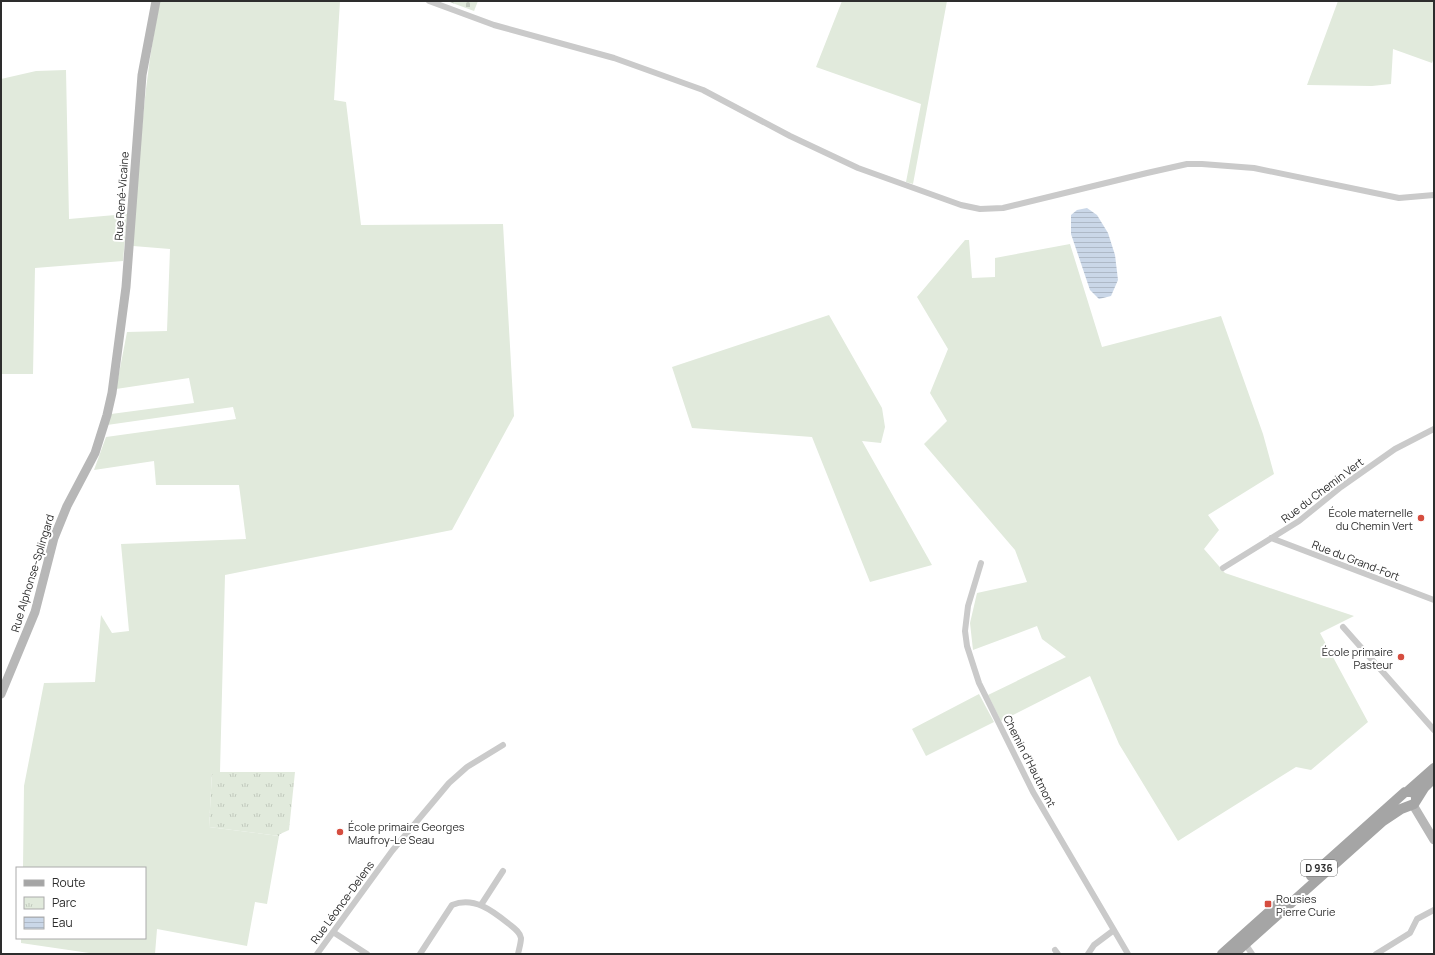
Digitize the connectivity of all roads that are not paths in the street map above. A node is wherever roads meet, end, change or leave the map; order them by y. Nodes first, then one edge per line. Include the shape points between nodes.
1 (156, 1) edge
2 (429, 1) edge
3 (1434, 196) edge
4 (112, 393) joint
5 (1434, 429) edge
6 (1271, 538) junction
7 (981, 563) dead end
8 (1223, 568) dead end
9 (1434, 600) edge
10 (1343, 627) dead end
11 (1, 694) edge
12 (1434, 730) edge
13 (503, 744) dead end
14 (1434, 768) edge
15 (1434, 778) edge
16 (1405, 794) junction
17 (1412, 804) junction
18 (1434, 840) edge
19 (503, 871) dead end
20 (481, 905) junction
21 (1434, 910) edge
22 (1114, 930) junction
23 (333, 932) junction
24 (1245, 943) junction
25 (317, 954) edge
26 (367, 954) edge
27 (420, 954) edge
28 (518, 954) edge
29 (1088, 954) edge
30 (1128, 954) edge
31 (1222, 954) edge
32 (1234, 954) edge
33 (1252, 954) edge
34 (1376, 954) edge

1 - 4 street, Rue René-Vicaine via 142,75 127,280
2 - 3 street via 494,25 620,60 703,90 858,168 974,208 1003,208 1187,164 1254,168 1385,195 1410,198
4 - 11 street, Rue Alphonse-Splingard via 95,453 60,521 33,618
5 - 6 street, Rue du Chemin Vert via 1395,449 1299,521
6 - 8 street, Rue du Chemin Vert
6 - 9 street, Rue du Grand-Fort
7 - 22 street, Chemin d'Hautmont via 968,606 965,631 979,683 1033,792
10 - 12 street
13 - 23 street, Rue Léonce-Delens via 467,767 449,783 392,851
14 - 16 main road, D 936
15 - 17 main road, D 936
16 - 17 main road via 1402,802
16 - 24 main road, D 936
17 - 18 street
17 - 24 main road, D 936 via 1383,821
19 - 20 street
20 - 27 street via 458,902 452,905
20 - 28 street via 491,909 518,931 521,938
21 - 34 street via 1417,919 1410,933
22 - 29 street via 1094,945
22 - 30 street, Chemin d'Hautmont
23 - 25 street, Rue Léonce-Delens
23 - 26 street
24 - 31 main road, D 936
24 - 32 main road, D 936
24 - 33 street

